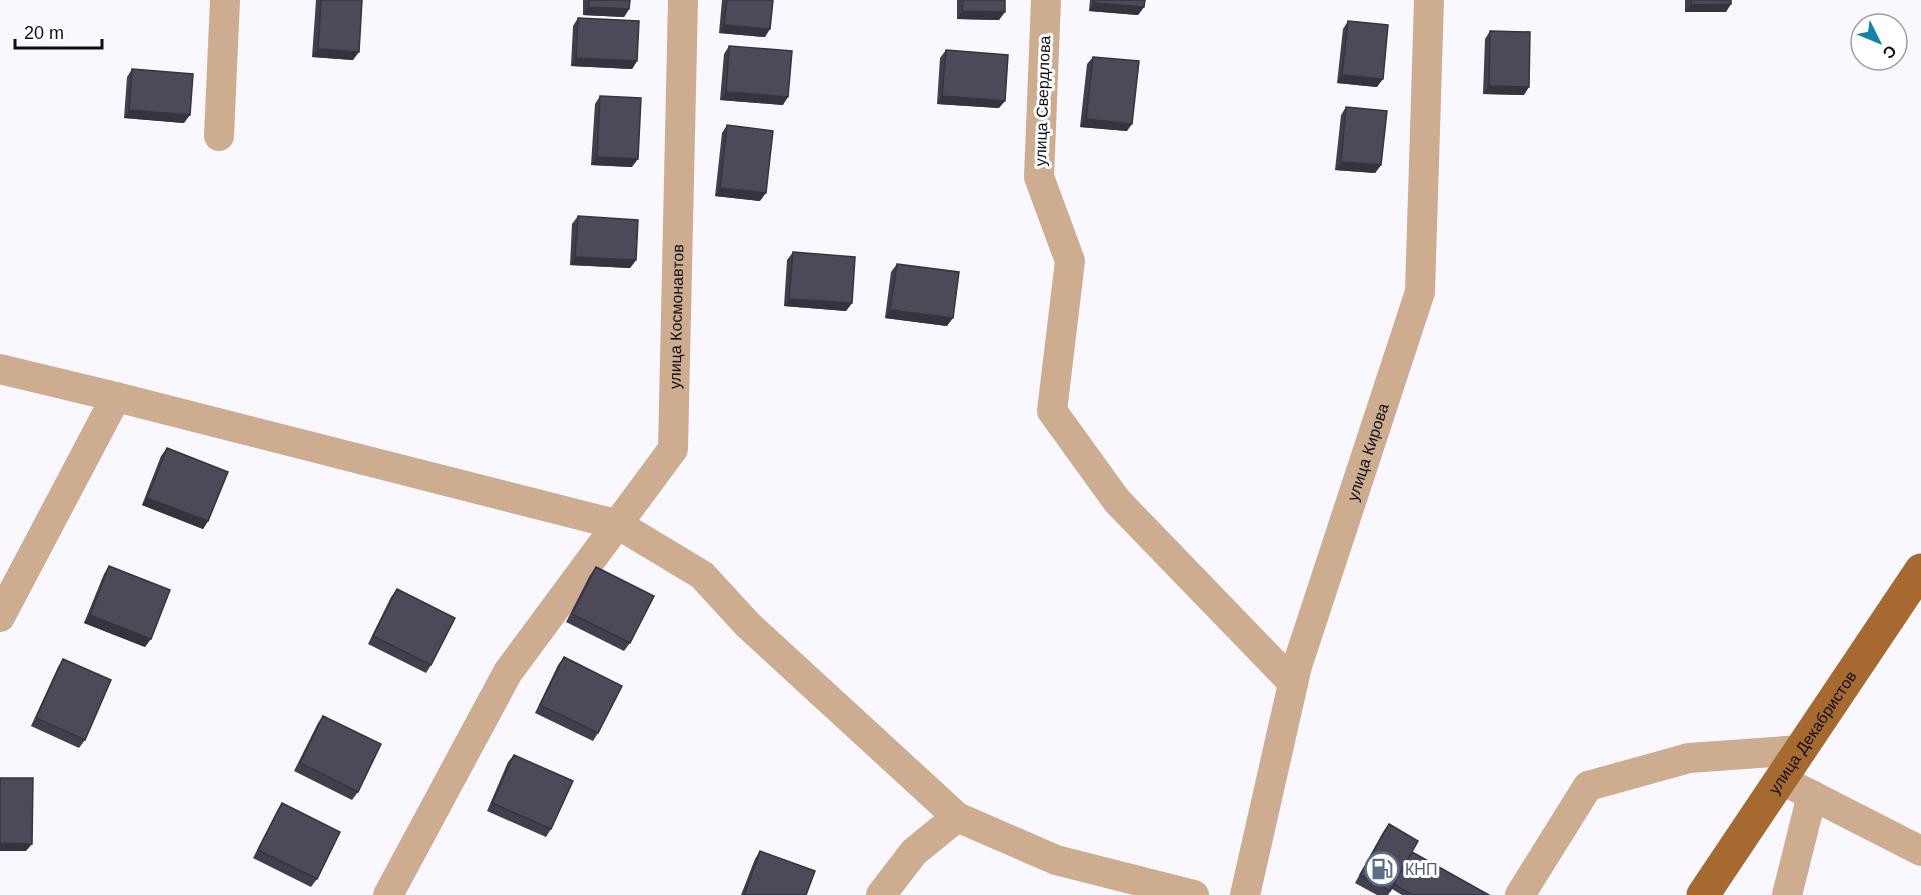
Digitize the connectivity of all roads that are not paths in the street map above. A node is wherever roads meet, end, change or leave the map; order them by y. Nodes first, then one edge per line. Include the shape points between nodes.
1 (225, 0) edge
2 (683, 0) edge
3 (1046, 0) edge
4 (1429, 0) edge
5 (219, 135) dead end
6 (0, 369) edge
7 (116, 397) junction
8 (619, 525) junction
9 (1921, 570) edge
10 (0, 617) edge
11 (1293, 683) junction
12 (1800, 750) junction
13 (1780, 779) junction
14 (1812, 795) junction
15 (957, 817) junction
16 (1921, 851) edge
17 (388, 895) edge
18 (881, 895) edge
19 (1194, 895) edge
20 (1245, 895) edge
21 (1520, 895) edge
22 (1703, 895) edge
23 (1787, 895) edge

1 - 5 street
2 - 8 street, улица Космонавтов via 674,449
3 - 11 street, улица Свердлова via 1039,177 1070,261 1052,411 1117,501
4 - 11 street, улица Кирова via 1420,292
6 - 7 street
7 - 8 street
7 - 10 street
8 - 15 street via 702,575 748,625
8 - 17 street, улица Космонавтов via 508,672
9 - 12 main road, улица Декабристов
11 - 20 street, улица Кирова
12 - 13 main road, улица Декабристов
12 - 21 street via 1689,758 1588,786
13 - 14 street
13 - 22 main road, улица Декабристов
14 - 16 street
14 - 23 street
15 - 18 street via 914,852
15 - 19 street via 1056,860

